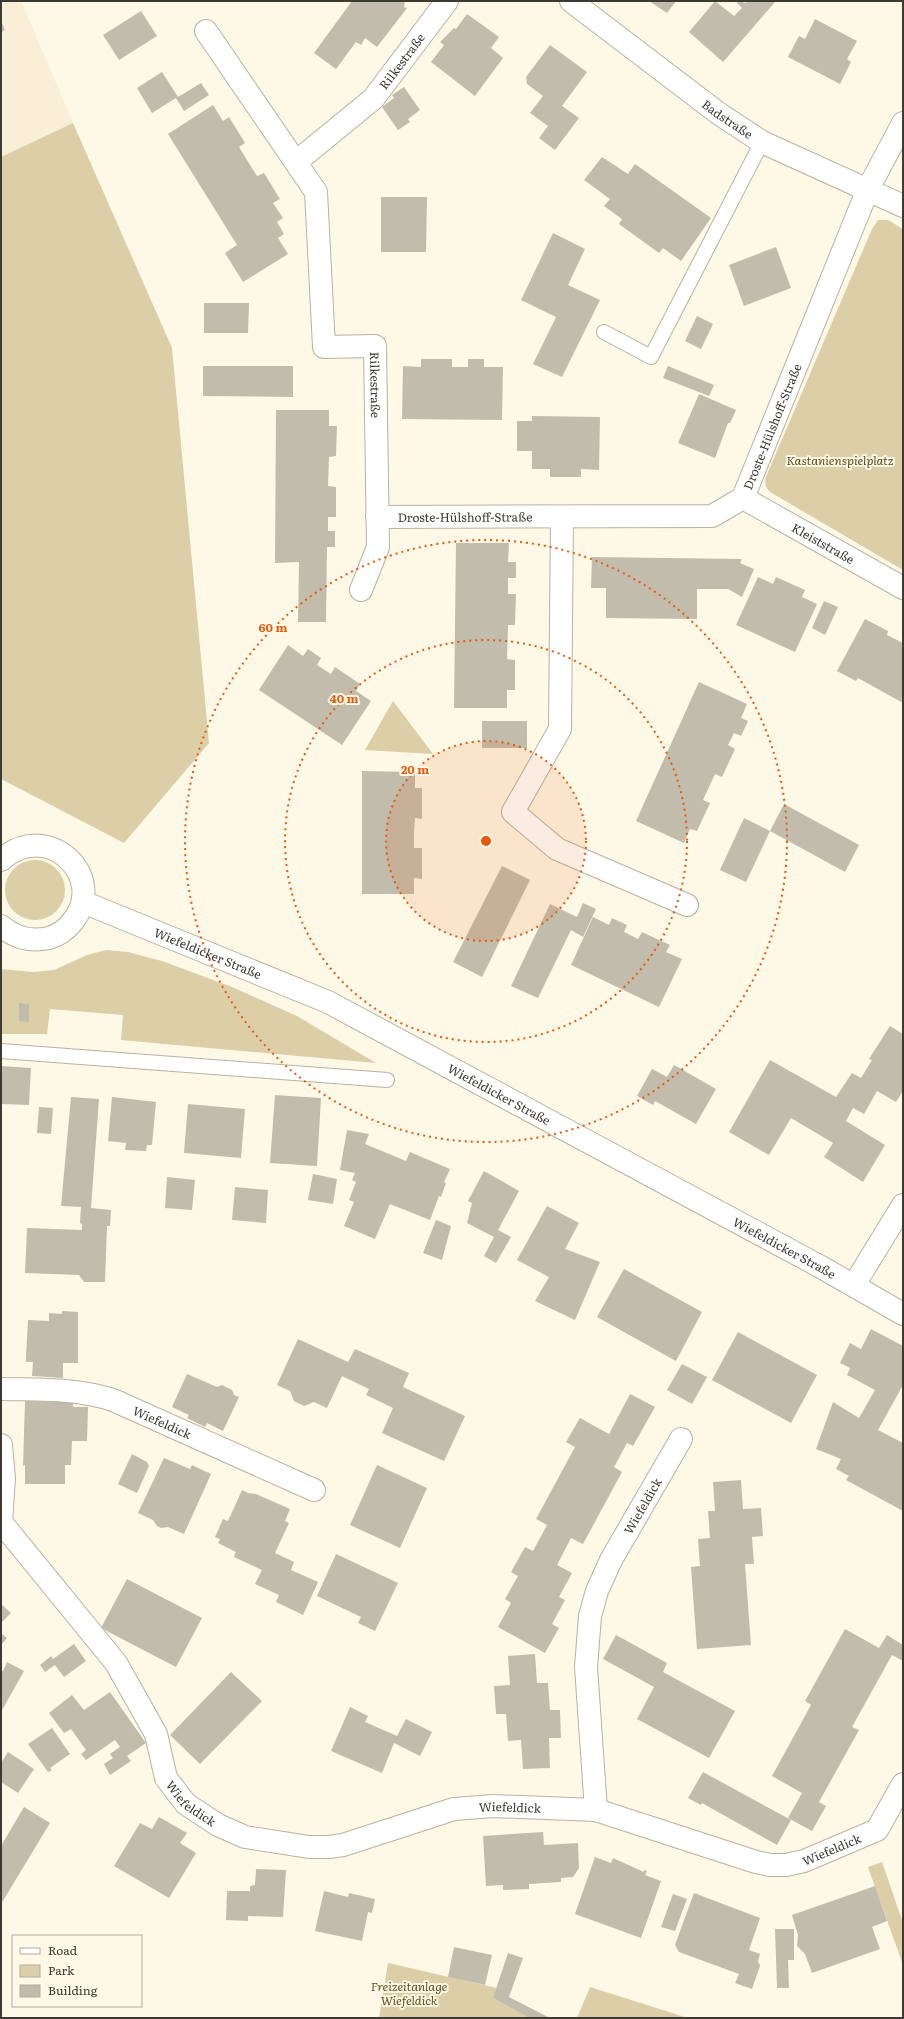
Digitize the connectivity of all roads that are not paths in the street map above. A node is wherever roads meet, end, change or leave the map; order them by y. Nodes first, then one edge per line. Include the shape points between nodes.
1 (447, 1) edge
2 (570, 1) edge
3 (206, 31) dead end
4 (903, 123) edge
5 (762, 142) junction
6 (296, 162) junction
7 (868, 189) junction
8 (903, 206) edge
9 (604, 332) dead end
10 (743, 498) junction
11 (562, 516) junction
12 (377, 517) junction
13 (903, 588) edge
14 (361, 590) dead end
15 (1, 860) edge
16 (82, 902) junction
17 (687, 905) dead end
18 (1, 926) edge
19 (1, 1051) edge
20 (387, 1080) dead end
21 (903, 1205) edge
22 (854, 1285) junction
23 (903, 1314) edge
24 (1, 1389) edge
25 (681, 1439) dead end
26 (1, 1445) edge
27 (314, 1490) dead end
28 (1, 1522) edge
29 (903, 1784) edge
30 (596, 1810) junction

1 - 6 street, Rilkestraße via 373,99
2 - 5 street, Badstraße via 718,113
3 - 6 street, Rilkestraße
4 - 7 street, Droste-Hülshoff-Straße
5 - 7 street, Badstraße
5 - 9 lane via 651,357
6 - 12 street, Rilkestraße via 316,192 324,347 375,346
7 - 8 street, Badstraße
7 - 10 street, Droste-Hülshoff-Straße
10 - 11 street, Droste-Hülshoff-Straße via 712,516
10 - 13 street, Kleiststraße
11 - 12 street, Droste-Hülshoff-Straße
11 - 17 street via 560,729 513,812 557,849
12 - 14 street, Rilkestraße via 378,547
15 - 16 street via 21,847 33,845 48,847 62,853 75,866 82,881
16 - 18 street via 78,916 57,936 39,940 24,939 12,935
16 - 22 street, Wiefeldicker Straße via 328,1002
19 - 20 lane
21 - 22 street
22 - 23 street, Wiefeldicker Straße
24 - 27 street, Wiefeldick via 75,1391 113,1400
25 - 30 street, Wiefeldick via 611,1560 597,1591 590,1616 586,1667
26 - 28 street, Wiefeldick via 4,1478
28 - 30 street, Wiefeldick via 116,1663 156,1734 166,1778 186,1804 218,1825 245,1837 329,1847 343,1845 454,1809 494,1806
29 - 30 street, Wiefeldick via 877,1830 822,1854 786,1865 756,1862

